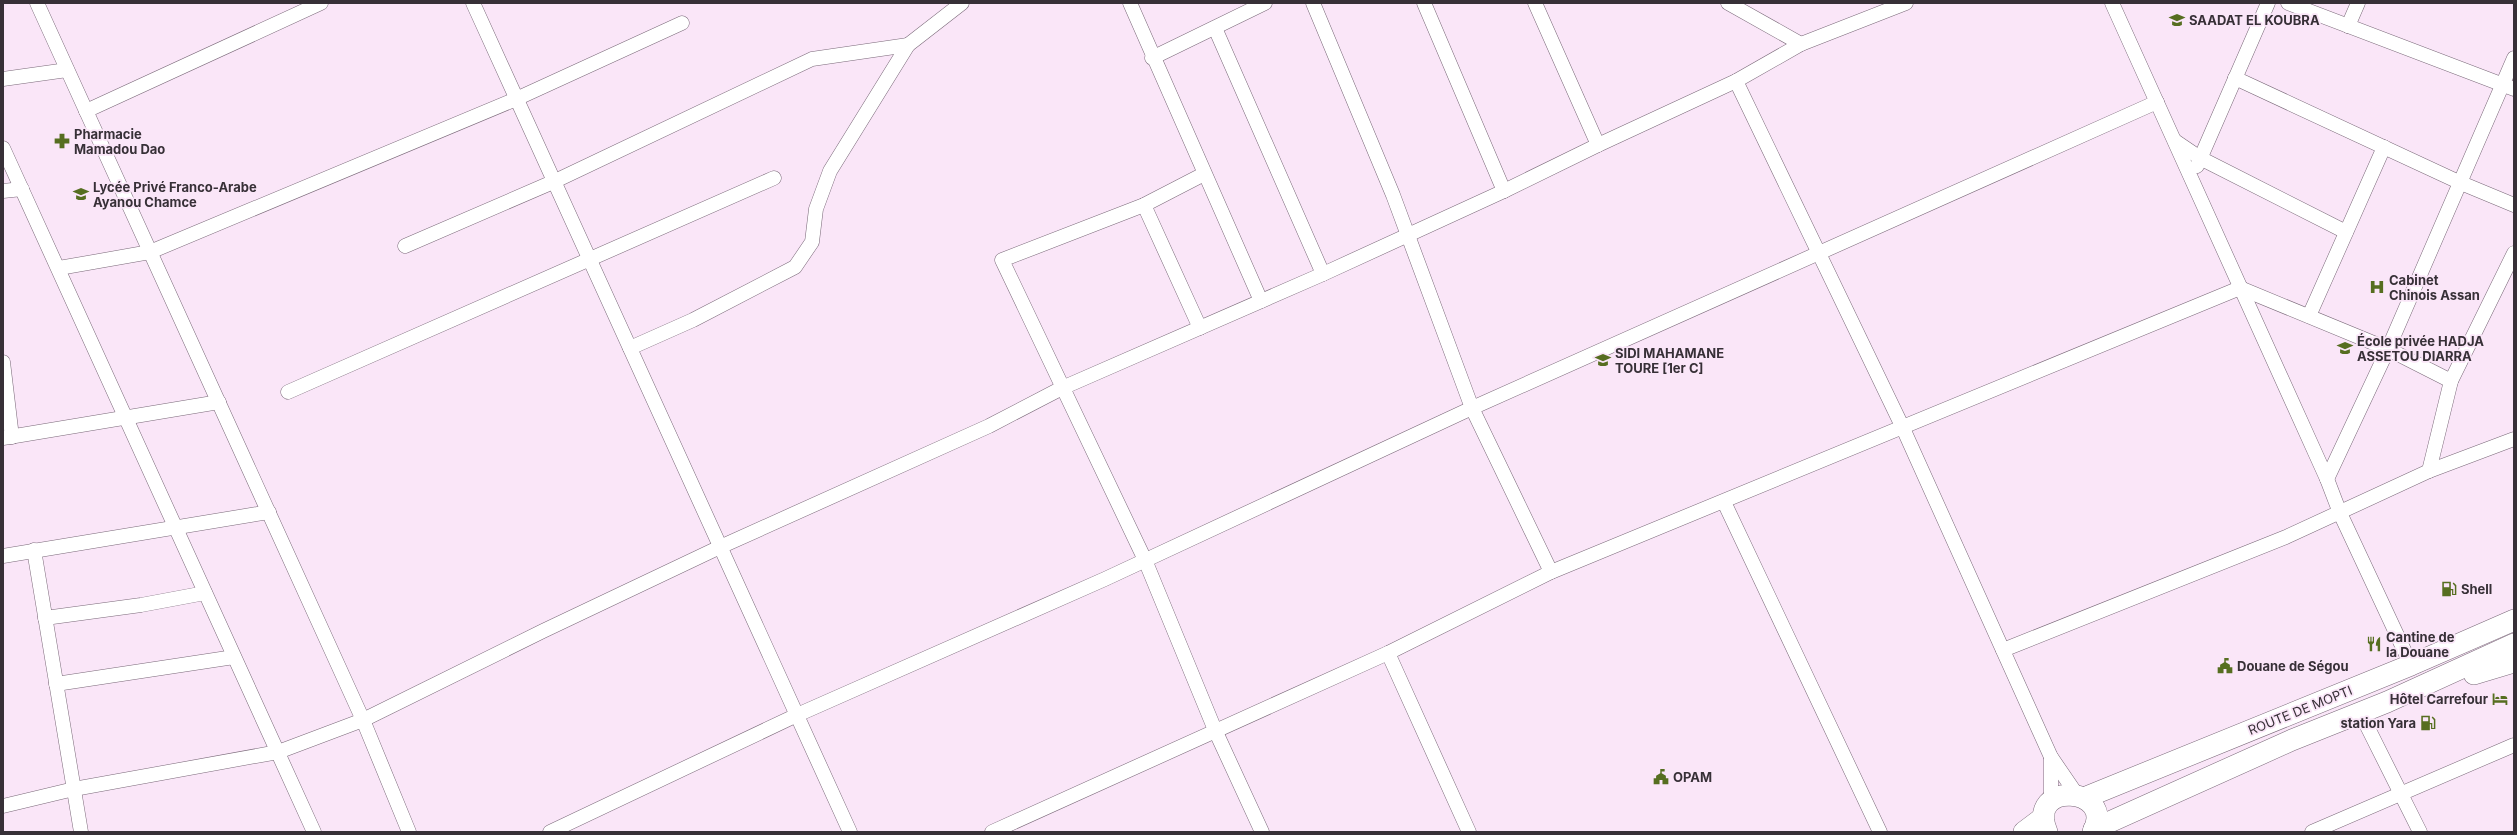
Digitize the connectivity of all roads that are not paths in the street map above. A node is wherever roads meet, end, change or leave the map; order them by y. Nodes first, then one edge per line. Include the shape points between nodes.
1 (37, 3) edge
2 (321, 3) edge
3 (473, 3) edge
4 (962, 3) edge
5 (1130, 3) edge
6 (1265, 3) edge
7 (1313, 3) edge
8 (1424, 3) edge
9 (1535, 3) edge
10 (1728, 3) edge
11 (1906, 3) edge
12 (2112, 3) edge
13 (2268, 3) edge
14 (2288, 3) edge
15 (2358, 3) edge
16 (682, 23) dead end
17 (2348, 26) junction
18 (1215, 28) junction
19 (1801, 44) junction
20 (908, 45) junction
21 (1152, 58) junction
22 (2514, 58) edge
23 (68, 70) junction
24 (2235, 78) junction
25 (3, 79) edge
26 (1736, 82) junction
27 (2509, 87) edge
28 (516, 98) junction
29 (2157, 102) junction
30 (86, 111) junction
31 (2175, 141) junction
32 (1598, 145) junction
33 (2384, 147) junction
34 (3, 148) edge
35 (2200, 158) junction
36 (1204, 174) junction
37 (774, 178) dead end
38 (2190, 178) junction
39 (553, 182) junction
40 (2461, 183) junction
41 (22, 189) junction
42 (3, 191) edge
43 (1504, 191) junction
44 (1144, 205) junction
45 (2514, 205) edge
46 (2346, 232) junction
47 (1408, 235) junction
48 (404, 246) dead end
49 (150, 252) junction
50 (2514, 253) edge
51 (1820, 254) junction
52 (590, 261) junction
53 (59, 268) junction
54 (1323, 274) junction
55 (2240, 288) junction
56 (1261, 301) junction
57 (2309, 316) junction
58 (1200, 328) junction
59 (630, 348) junction
60 (2388, 350) junction
61 (3, 362) edge
62 (2451, 381) junction
63 (1062, 388) junction
64 (288, 392) dead end
65 (219, 402) junction
66 (1472, 408) junction
67 (126, 418) junction
68 (1902, 426) junction
69 (8, 437) edge
70 (2514, 439) edge
71 (2429, 471) junction
72 (2327, 479) junction
73 (1724, 502) junction
74 (269, 512) junction
75 (2340, 513) junction
76 (177, 528) junction
77 (720, 547) junction
78 (34, 550) junction
79 (3, 556) edge
80 (1145, 560) junction
81 (1551, 572) junction
82 (205, 593) junction
83 (2514, 615) edge
84 (45, 618) junction
85 (2514, 620) edge
86 (2486, 631) junction
87 (2514, 644) edge
88 (2003, 650) junction
89 (1388, 652) junction
90 (234, 657) junction
91 (2514, 662) edge
92 (2411, 665) junction
93 (2430, 681) junction
94 (56, 684) junction
95 (2360, 712) junction
96 (797, 715) junction
97 (363, 720) junction
98 (1215, 730) junction
99 (2514, 745) edge
100 (278, 752) junction
101 (2051, 758) junction
102 (74, 789) junction
103 (2400, 793) junction
104 (2080, 796) junction
105 (3, 806) edge
106 (2047, 817) edge
107 (2093, 831) edge
108 (81, 832) edge
109 (314, 832) edge
110 (409, 832) edge
111 (550, 832) edge
112 (850, 832) edge
113 (992, 832) edge
114 (1262, 832) edge
115 (1469, 832) edge
116 (1880, 832) edge
117 (2024, 832) edge
118 (2312, 832) edge
119 (2420, 832) edge

1 - 23 street
2 - 30 street
3 - 28 street
4 - 20 street
5 - 21 street
6 - 18 street
7 - 47 street
8 - 43 street
9 - 32 street
10 - 19 street
11 - 19 street
12 - 29 street
13 - 24 street
14 - 17 street
15 - 17 street
16 - 28 street
17 - 27 street
18 - 21 street
18 - 54 street
19 - 26 street
20 - 39 street via 812,59
20 - 59 street via 830,171 816,209 812,242 795,267 693,320
21 - 36 street
22 - 27 street
23 - 25 street
23 - 30 street
24 - 33 street
24 - 35 street
26 - 32 street
26 - 51 street
27 - 40 street
28 - 39 street
28 - 49 street
29 - 31 street
29 - 51 street
30 - 49 street
31 - 35 street
31 - 38 street
32 - 43 street
33 - 40 street
33 - 46 street
34 - 41 street
35 - 38 street
35 - 46 street
36 - 44 street
36 - 56 street
37 - 52 street
38 - 55 street
39 - 48 street
39 - 52 street
40 - 45 street
40 - 60 street
41 - 42 street
41 - 53 street
43 - 47 street
44 - 58 street
44 - 63 street via 1002,260
46 - 57 street
47 - 54 street
47 - 66 street
49 - 53 street
49 - 65 street
50 - 62 street
51 - 66 street
51 - 68 street
52 - 59 street
52 - 64 street
53 - 67 street
54 - 56 street
55 - 57 street
55 - 68 street
55 - 72 street
56 - 58 street
57 - 60 street
58 - 63 street
59 - 77 street
60 - 62 street
60 - 72 street
61 - 69 street
62 - 71 street
63 - 77 street via 989,426
63 - 80 street
65 - 67 street
65 - 74 street
66 - 80 street
66 - 81 street
67 - 69 street
67 - 76 street
68 - 73 street
68 - 88 street
70 - 71 street
71 - 75 street
72 - 75 street
73 - 81 street
73 - 116 street
74 - 76 street
74 - 97 street
75 - 88 street
75 - 92 street
76 - 78 street
76 - 82 street
77 - 96 street
77 - 97 street
78 - 79 street
78 - 84 street
80 - 96 street
80 - 98 street
81 - 89 street
82 - 84 street
82 - 90 street
83 - 86 highway
84 - 94 street
85 - 86 highway, ROUTE DE MOPTI
86 - 92 highway, ROUTE DE MOPTI
87 - 93 highway, ROUTE DE MOPTI
88 - 101 street
89 - 98 street
89 - 115 street
90 - 94 street
90 - 100 street
91 - 93 highway via 2481,672
92 - 104 highway, ROUTE DE MOPTI
93 - 95 highway, ROUTE DE MOPTI
94 - 102 street
95 - 103 street
95 - 107 highway, ROUTE DE MOPTI via 2271,749
96 - 111 street
96 - 112 street
97 - 100 street
97 - 110 street
98 - 113 street
98 - 114 street
99 - 103 street
100 - 102 street
100 - 109 street
101 - 104 street
101 - 106 street
102 - 105 street
102 - 108 street
103 - 118 street
103 - 119 street
104 - 106 highway, ROUTE DE MOPTI via 2063,794
104 - 107 highway via 2093,808
106 - 117 highway, ROUTE DE MOPTI

